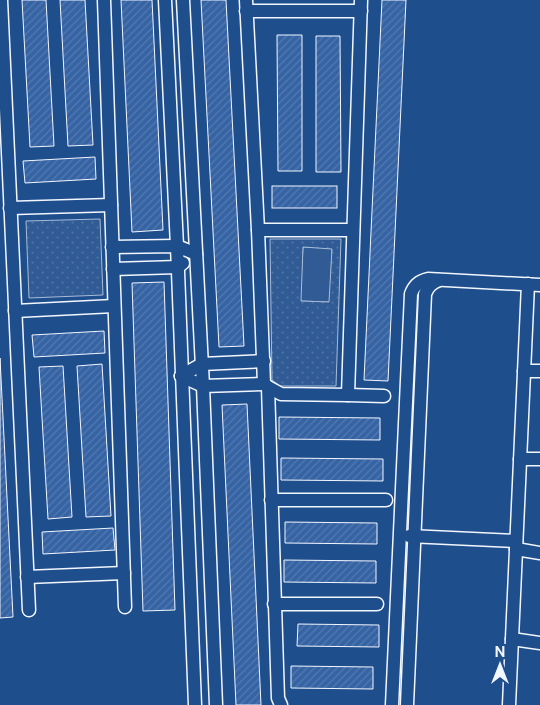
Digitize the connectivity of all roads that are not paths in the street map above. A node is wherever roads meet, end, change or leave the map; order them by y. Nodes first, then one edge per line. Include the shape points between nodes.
1 (1, 0) edge
2 (104, 0) edge
3 (165, 0) edge
4 (183, 0) edge
5 (246, 5) edge
6 (361, 6) edge
7 (111, 205) junction
8 (10, 208) junction
9 (258, 230) junction
10 (353, 230) junction
11 (177, 246) junction
12 (112, 247) junction
13 (196, 254) junction
14 (178, 266) junction
15 (113, 269) junction
16 (440, 280) junction
17 (534, 284) edge
18 (114, 306) junction
19 (15, 311) junction
20 (264, 361) junction
21 (202, 364) junction
22 (524, 370) junction
23 (540, 371) edge
24 (181, 376) junction
25 (203, 386) junction
26 (266, 386) junction
27 (348, 395) junction
28 (384, 396) dead end
29 (520, 458) junction
30 (540, 460) edge
31 (271, 500) junction
32 (386, 500) dead end
33 (401, 536) junction
34 (415, 537) junction
35 (516, 545) junction
36 (540, 553) edge
37 (124, 573) junction
38 (27, 577) junction
39 (274, 604) junction
40 (377, 604) dead end
41 (125, 607) dead end
42 (29, 610) dead end
43 (512, 639) junction
44 (540, 643) edge
45 (195, 705) edge
46 (216, 705) edge
47 (281, 705) edge
48 (392, 705) edge
49 (407, 705) edge
50 (509, 705) edge

1 - 8 street
2 - 7 street
3 - 11 street
4 - 13 street
5 - 6 street
5 - 9 street
6 - 10 street
7 - 8 street
7 - 12 street
8 - 19 street
9 - 10 street
9 - 20 street
10 - 27 street
11 - 12 street
11 - 13 street
11 - 14 street
12 - 15 street
13 - 14 street
13 - 21 street
14 - 15 street
14 - 24 street
15 - 18 street
16 - 17 street
16 - 33 street via 422,280 412,288 411,294
16 - 34 street via 427,288 425,294
17 - 22 street
18 - 19 street
18 - 37 street
19 - 38 street
20 - 21 street
20 - 26 street
21 - 24 street
21 - 25 street
22 - 23 street
22 - 29 street
24 - 25 street
24 - 45 street
25 - 26 street
25 - 46 street
26 - 27 street via 280,394
26 - 31 street
27 - 28 street
29 - 30 street
29 - 35 street
31 - 32 street
31 - 39 street
33 - 34 street
33 - 48 street
34 - 35 street
34 - 49 street
35 - 36 street
35 - 43 street
37 - 38 street
37 - 41 street
38 - 42 street
39 - 40 street
39 - 47 street via 278,698
43 - 44 street
43 - 50 street

